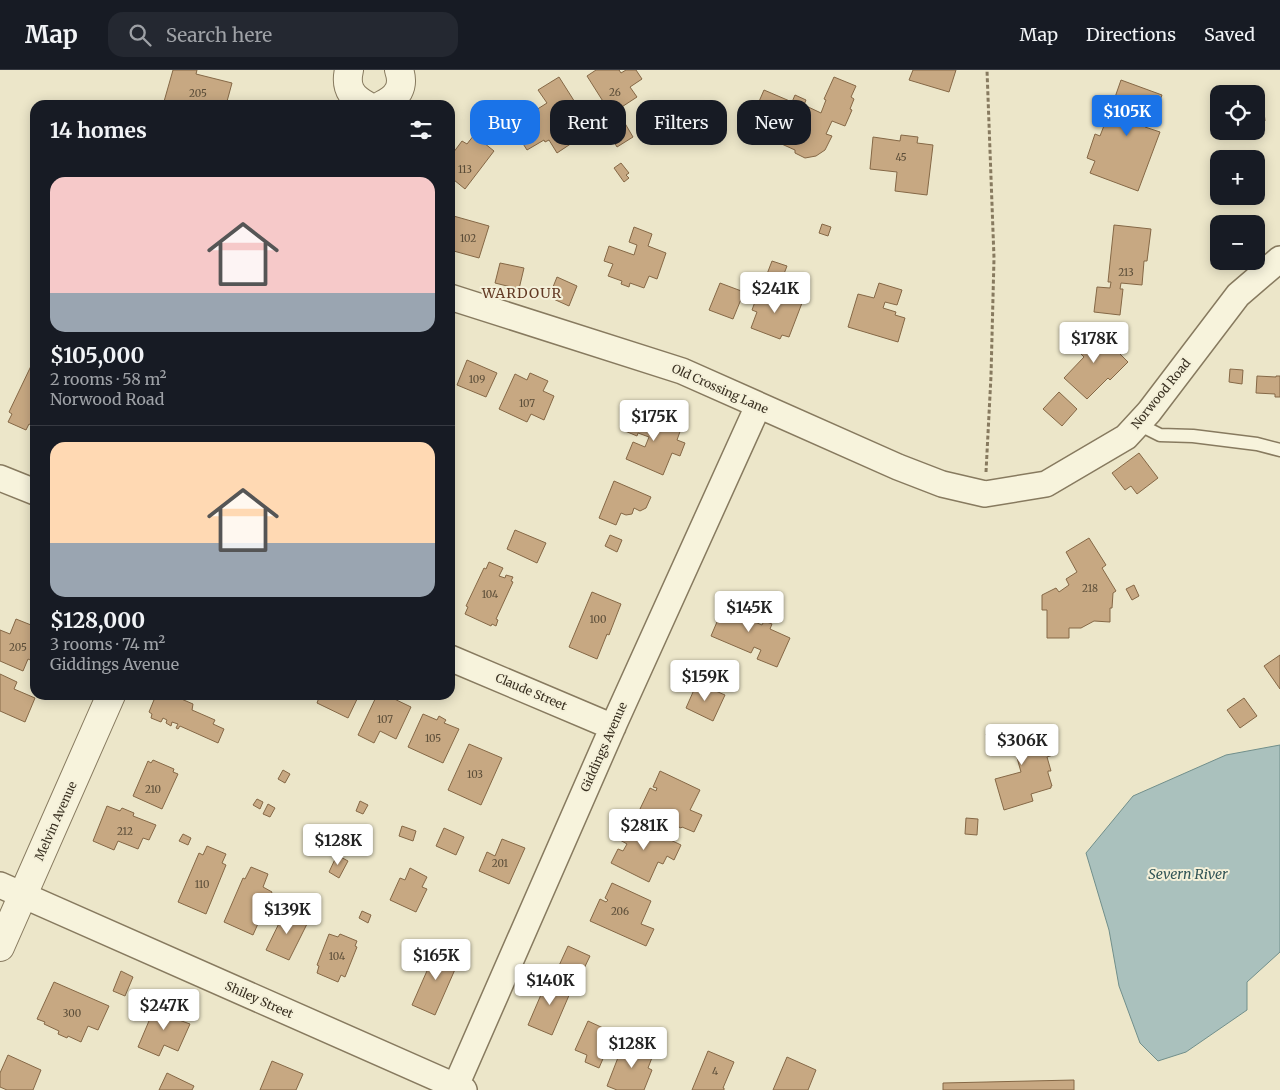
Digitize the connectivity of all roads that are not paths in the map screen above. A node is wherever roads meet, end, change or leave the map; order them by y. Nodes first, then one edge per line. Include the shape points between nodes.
1 (406, 72) edge
2 (363, 94) edge
3 (1280, 259) edge
4 (455, 299) edge
5 (758, 406) junction
6 (1138, 424) junction
7 (1280, 450) edge
8 (0, 478) edge
9 (30, 490) edge
10 (985, 494) joint
11 (455, 660) edge
12 (108, 700) edge
13 (613, 727) junction
14 (11, 890) edge
15 (0, 946) edge
16 (458, 1089) edge

1 - 2 street via 399,91
3 - 6 street, Norwood Road via 1238,295
4 - 5 street, Old Crossing Lane via 682,370
5 - 10 street, Old Crossing Lane via 898,468 942,484
5 - 13 street, Giddings Avenue
6 - 7 lane via 1160,435 1202,437
6 - 10 street, Norwood Road via 1126,437 1046,484
8 - 9 street
11 - 13 street, Claude Street
12 - 14 street, Melvin Avenue
13 - 16 street, Giddings Avenue
14 - 15 street, Melvin Avenue
14 - 16 street, Shiley Street

